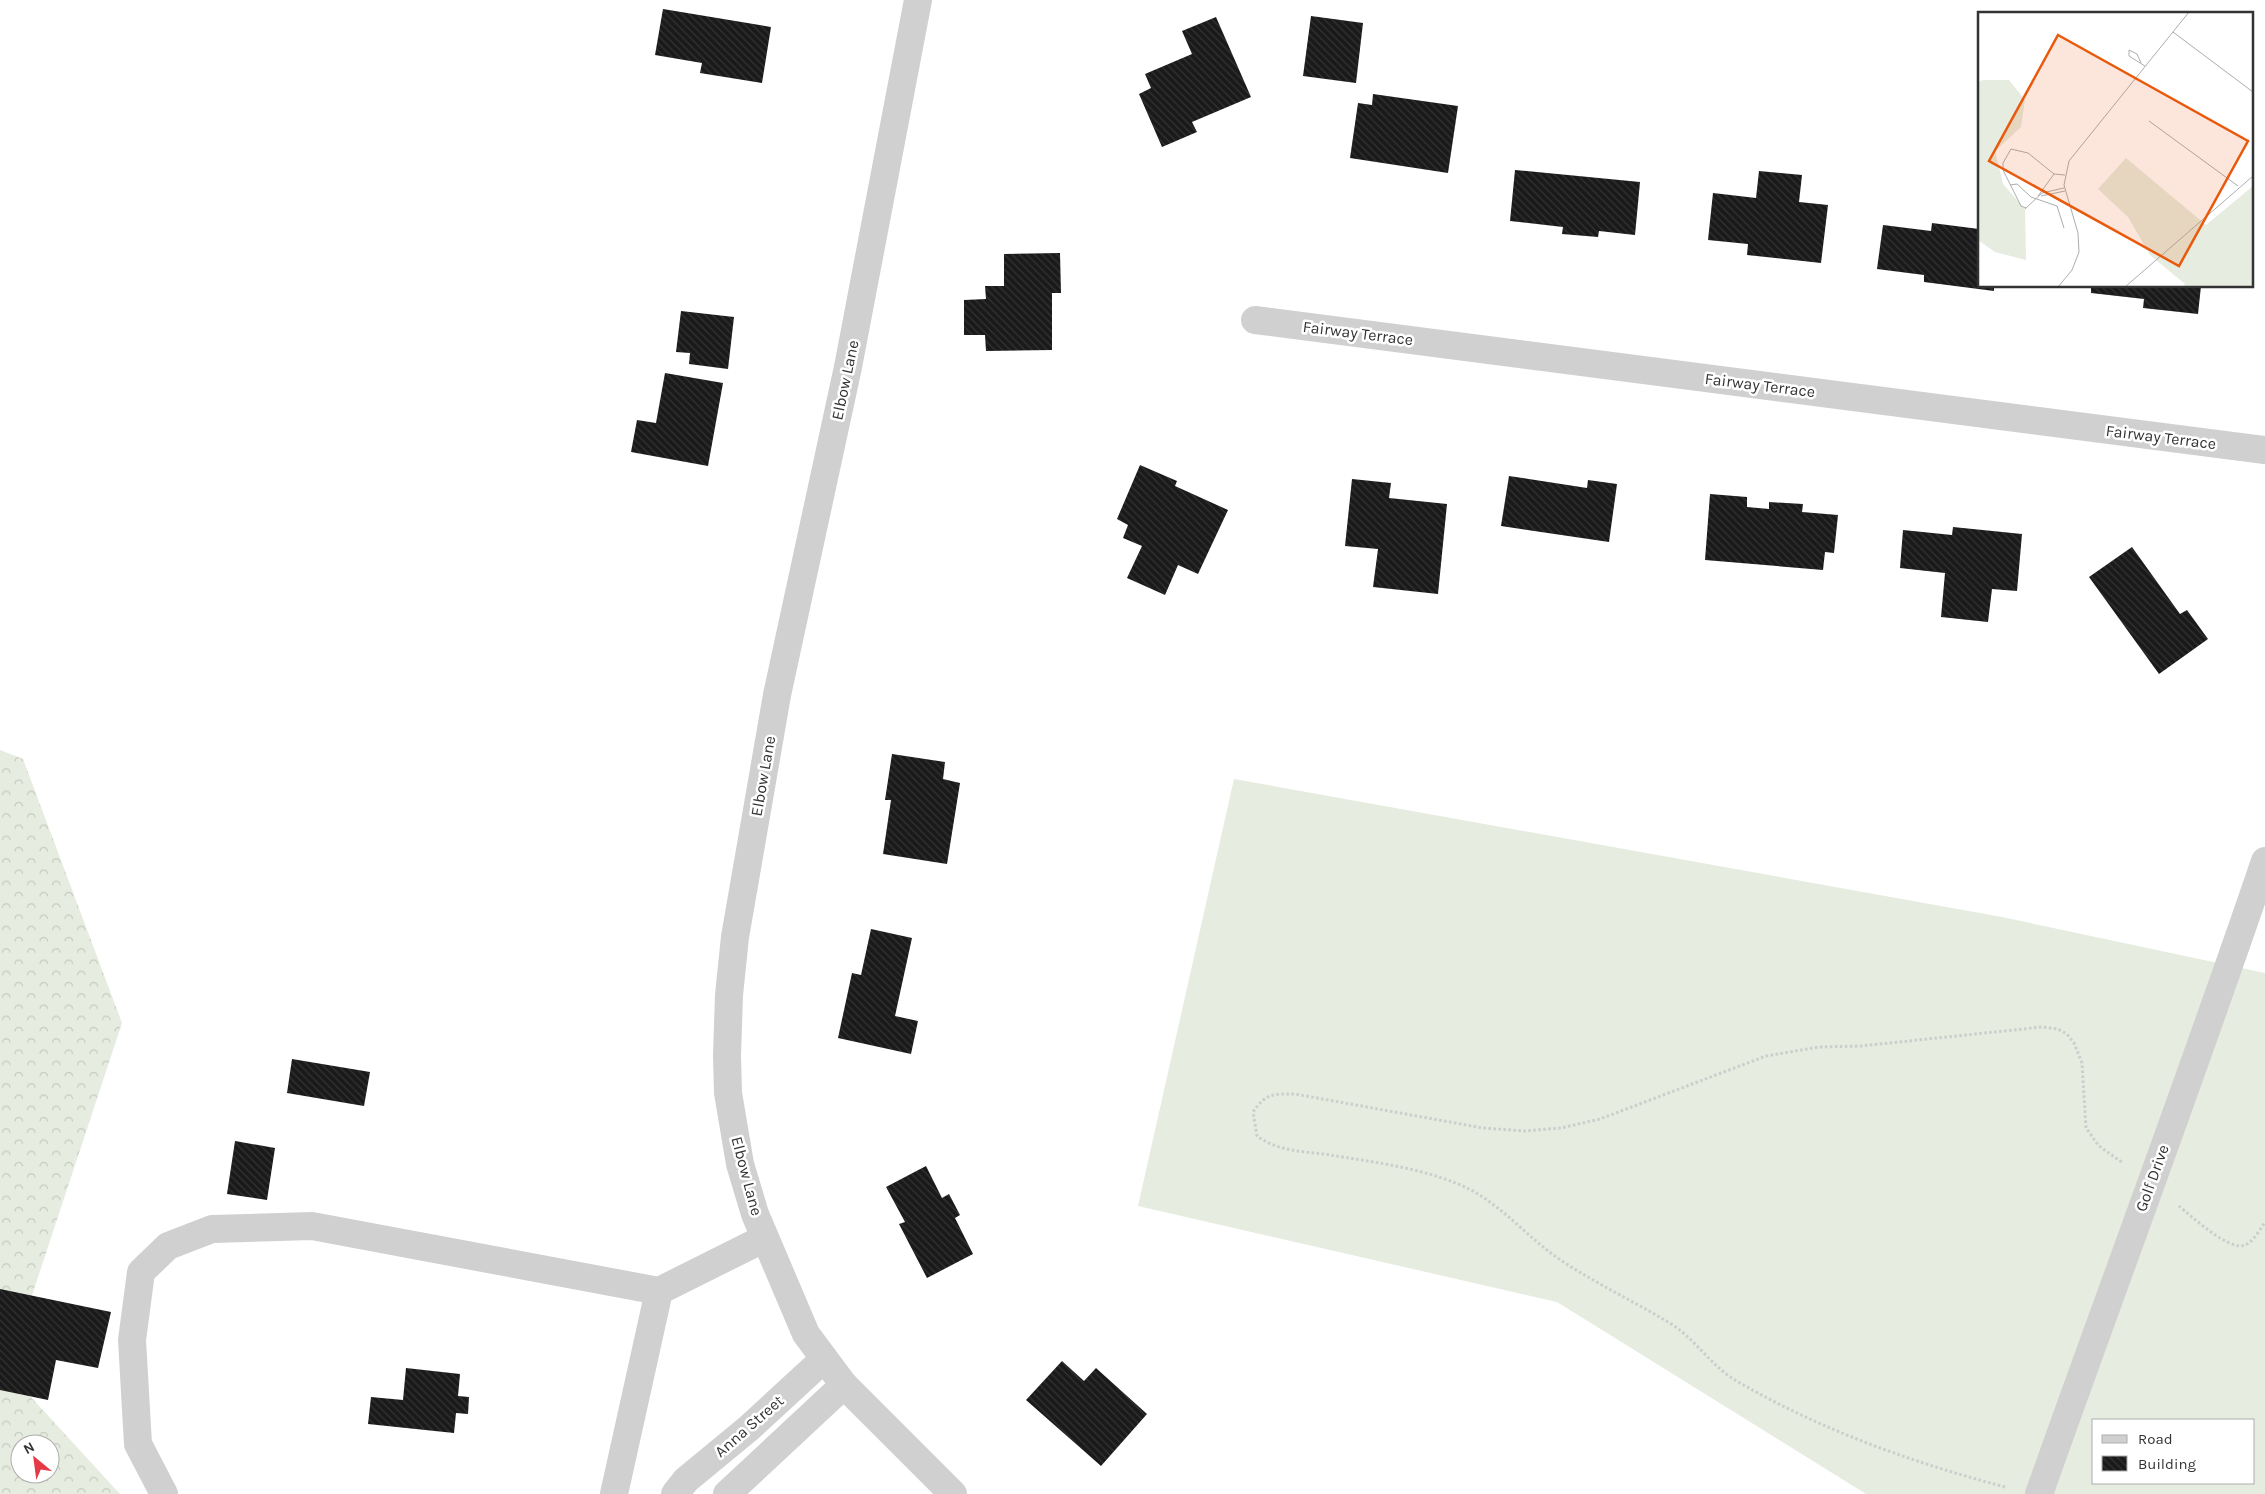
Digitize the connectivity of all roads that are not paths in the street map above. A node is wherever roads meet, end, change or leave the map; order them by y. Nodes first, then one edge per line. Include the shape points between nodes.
1 (918, 0) edge
2 (1255, 320) dead end
3 (2265, 450) edge
4 (2265, 861) edge
5 (765, 1238) junction
6 (659, 1291) junction
7 (824, 1359) junction
8 (844, 1385) junction
9 (164, 1494) edge
10 (614, 1494) edge
11 (675, 1494) edge
12 (727, 1494) edge
13 (953, 1494) edge
14 (2040, 1494) edge

1 - 5 street, Elbow Lane via 850,358 777,695 735,937 729,996 728,1093 740,1164
2 - 3 street, Fairway Terrace
4 - 14 street, Golf Drive
5 - 6 street
5 - 7 street, Elbow Lane via 806,1334
6 - 9 street via 312,1226 212,1229 168,1246 141,1272 132,1340 138,1444
6 - 10 street
7 - 8 street, Elbow Lane
7 - 11 street, Anna Street via 686,1480
8 - 12 street
8 - 13 street, Elbow Lane

